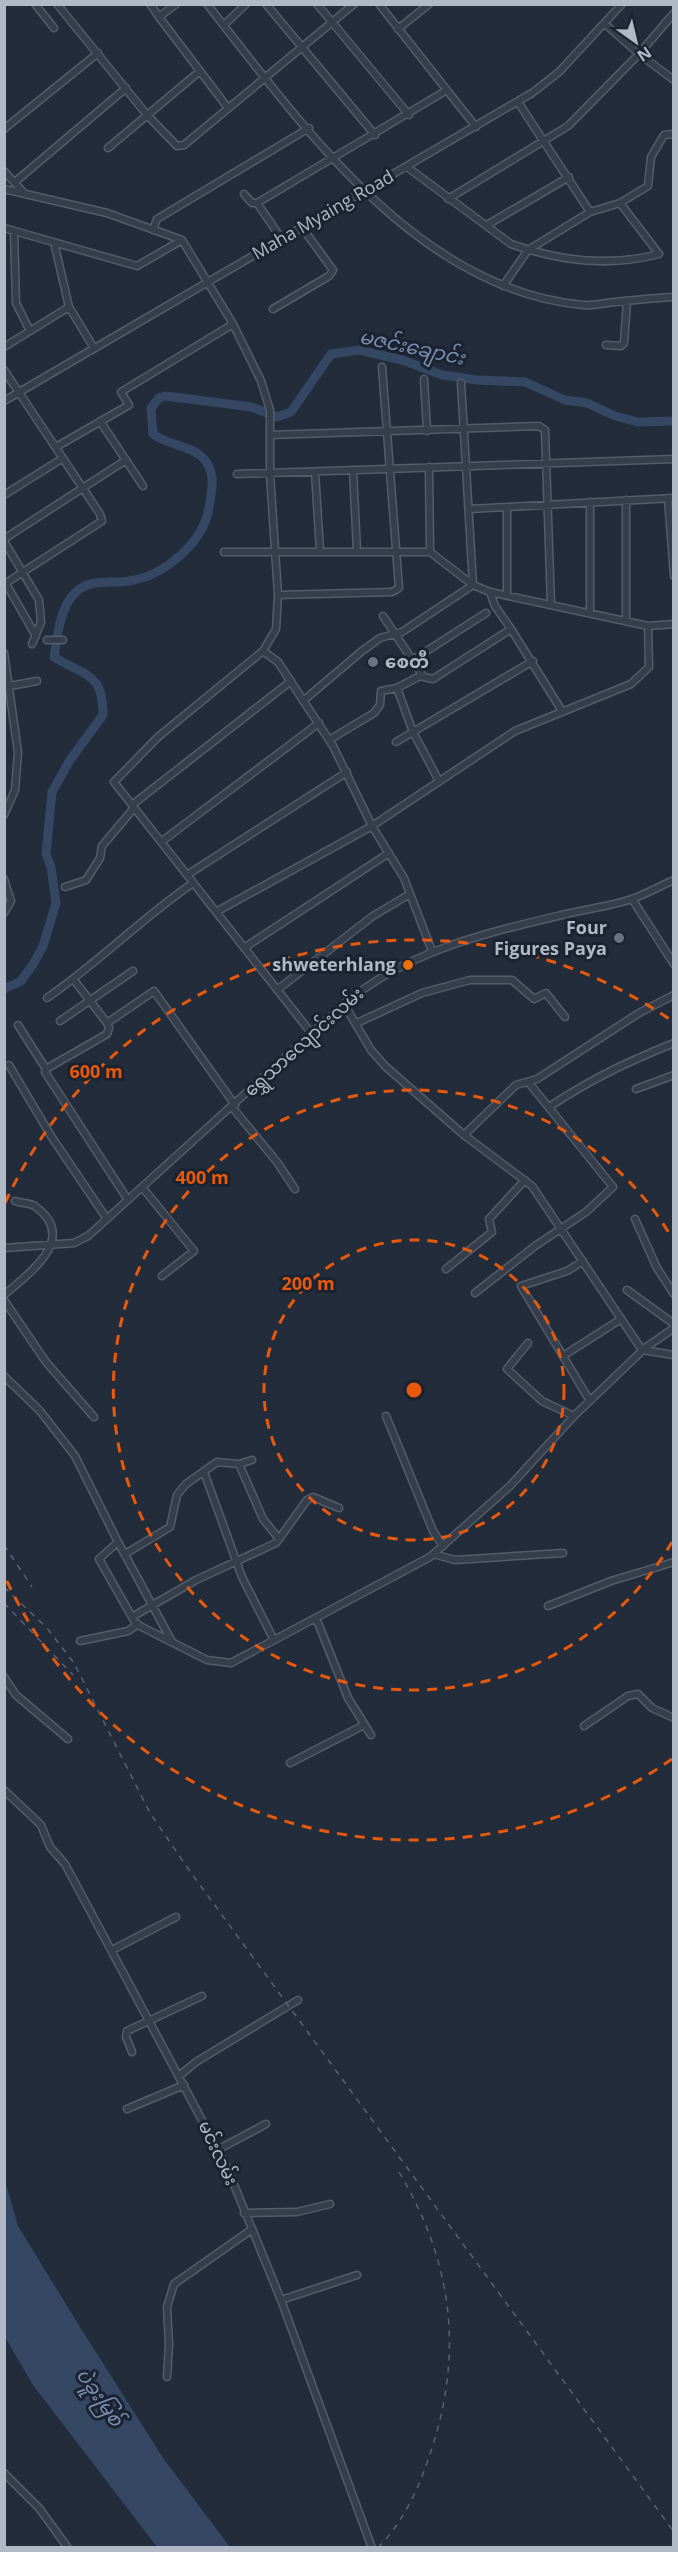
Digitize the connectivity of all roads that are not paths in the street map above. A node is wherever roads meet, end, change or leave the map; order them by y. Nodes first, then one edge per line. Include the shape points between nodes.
1 (35, 4) edge
2 (57, 4) edge
3 (150, 4) edge
4 (176, 4) edge
5 (207, 4) edge
6 (246, 4) edge
7 (266, 4) edge
8 (317, 4) edge
9 (354, 4) edge
10 (379, 4) edge
11 (429, 4) edge
12 (622, 4) edge
13 (674, 13) edge
14 (159, 17) junction
15 (332, 24) junction
16 (605, 24) junction
17 (224, 25) junction
18 (54, 28) dead end
19 (398, 29) junction
20 (302, 49) junction
21 (98, 53) junction
22 (639, 54) junction
23 (200, 71) junction
24 (266, 79) junction
25 (674, 80) edge
26 (126, 88) junction
27 (447, 90) junction
28 (518, 102) junction
29 (228, 108) junction
30 (147, 115) junction
31 (409, 115) junction
32 (476, 127) junction
33 (309, 128) junction
34 (4, 129) edge
35 (674, 134) edge
36 (375, 135) junction
37 (545, 142) junction
38 (108, 148) dead end
39 (335, 159) junction
40 (407, 167) junction
41 (5, 171) edge
42 (569, 177) junction
43 (15, 182) junction
44 (4, 189) edge
45 (364, 192) junction
46 (25, 194) junction
47 (244, 194) dead end
48 (448, 199) junction
49 (620, 202) junction
50 (257, 203) junction
51 (590, 212) junction
52 (487, 225) junction
53 (302, 226) junction
54 (4, 228) edge
55 (153, 230) junction
56 (14, 231) junction
57 (280, 238) junction
58 (182, 240) junction
59 (54, 242) junction
60 (528, 250) junction
61 (206, 282) junction
62 (503, 286) junction
63 (674, 297) edge
64 (627, 301) junction
65 (69, 307) junction
66 (273, 309) dead end
67 (233, 324) junction
68 (30, 331) junction
69 (606, 345) dead end
70 (4, 346) edge
71 (94, 348) junction
72 (382, 367) dead end
73 (4, 370) edge
74 (424, 379) dead end
75 (461, 383) dead end
76 (19, 392) junction
77 (4, 401) edge
78 (100, 421) junction
79 (464, 429) junction
80 (427, 431) junction
81 (389, 433) junction
82 (270, 434) junction
83 (56, 447) junction
84 (63, 458) junction
85 (674, 459) edge
86 (126, 460) junction
87 (544, 463) junction
88 (468, 466) junction
89 (429, 467) junction
90 (391, 469) junction
91 (353, 470) junction
92 (315, 472) junction
93 (237, 474) dead end
94 (270, 474) junction
95 (143, 486) dead end
96 (84, 488) junction
97 (4, 495) edge
98 (671, 498) edge
99 (626, 500) junction
100 (590, 502) junction
101 (548, 504) junction
102 (507, 507) junction
103 (469, 509) junction
104 (4, 540) edge
105 (275, 550) junction
106 (320, 551) junction
107 (357, 551) junction
108 (224, 552) dead end
109 (396, 552) junction
110 (430, 552) junction
111 (23, 573) junction
112 (674, 576) edge
113 (5, 582) edge
114 (473, 585) junction
115 (490, 592) junction
116 (278, 595) junction
117 (507, 595) junction
118 (551, 605) junction
119 (486, 613) dead end
120 (590, 613) junction
121 (383, 616) dead end
122 (626, 621) junction
123 (674, 624) edge
124 (648, 626) junction
125 (511, 629) junction
126 (397, 634) junction
127 (36, 636) junction
128 (47, 640) dead end
129 (63, 640) dead end
130 (32, 644) dead end
131 (262, 651) junction
132 (5, 654) edge
133 (414, 659) junction
134 (533, 661) junction
135 (423, 676) junction
136 (37, 681) dead end
137 (291, 681) junction
138 (10, 686) junction
139 (397, 688) junction
140 (303, 701) junction
141 (562, 711) junction
142 (319, 723) junction
143 (413, 732) junction
144 (329, 740) junction
145 (396, 742) dead end
146 (347, 772) junction
147 (439, 781) junction
148 (133, 806) junction
149 (4, 815) edge
150 (372, 826) junction
151 (161, 842) junction
152 (389, 853) junction
153 (188, 875) junction
154 (4, 879) edge
155 (674, 880) edge
156 (193, 883) junction
157 (65, 887) dead end
158 (410, 894) junction
159 (632, 899) junction
160 (216, 912) junction
161 (4, 913) edge
162 (244, 948) junction
163 (432, 951) junction
164 (674, 964) edge
165 (133, 971) dead end
166 (74, 980) junction
167 (277, 990) junction
168 (674, 995) edge
169 (47, 998) dead end
170 (90, 1001) junction
171 (344, 1004) junction
172 (566, 1017) dead end
173 (60, 1021) dead end
174 (107, 1023) junction
175 (357, 1023) junction
176 (18, 1025) dead end
177 (312, 1034) junction
178 (674, 1043) edge
179 (9, 1065) dead end
180 (46, 1070) junction
181 (674, 1075) edge
182 (529, 1083) junction
183 (636, 1089) dead end
184 (233, 1106) junction
185 (549, 1107) junction
186 (464, 1135) junction
187 (525, 1180) junction
188 (142, 1187) junction
189 (295, 1189) dead end
190 (128, 1200) junction
191 (15, 1201) dead end
192 (107, 1219) junction
193 (635, 1220) dead end
194 (560, 1228) junction
195 (53, 1244) junction
196 (4, 1248) edge
197 (583, 1261) junction
198 (446, 1269) dead end
199 (162, 1276) dead end
200 (627, 1290) dead end
201 (475, 1293) dead end
202 (674, 1294) edge
203 (4, 1295) edge
204 (4, 1300) edge
205 (621, 1319) junction
206 (674, 1326) edge
207 (528, 1343) dead end
208 (642, 1350) junction
209 (674, 1355) edge
210 (563, 1356) junction
211 (4, 1376) edge
212 (590, 1401) junction
213 (386, 1416) dead end
214 (574, 1416) junction
215 (94, 1417) dead end
216 (252, 1460) dead end
217 (239, 1464) junction
218 (204, 1472) junction
219 (339, 1508) dead end
220 (279, 1539) junction
221 (118, 1542) junction
222 (443, 1546) junction
223 (563, 1553) dead end
224 (125, 1554) junction
225 (433, 1554) junction
226 (236, 1562) junction
227 (674, 1562) edge
228 (152, 1604) junction
229 (548, 1606) dead end
230 (132, 1617) junction
231 (316, 1618) junction
232 (138, 1624) junction
233 (171, 1640) junction
234 (274, 1640) junction
235 (80, 1641) dead end
236 (4, 1677) edge
237 (674, 1718) edge
238 (364, 1725) junction
239 (584, 1726) dead end
240 (371, 1735) dead end
241 (68, 1739) dead end
242 (290, 1763) dead end
243 (4, 1791) edge
244 (176, 1917) dead end
245 (112, 1950) junction
246 (202, 1996) dead end
247 (298, 2000) dead end
248 (150, 2022) junction
249 (132, 2052) dead end
250 (179, 2076) junction
251 (184, 2085) junction
252 (127, 2109) dead end
253 (266, 2124) dead end
254 (219, 2149) junction
255 (330, 2204) dead end
256 (244, 2213) junction
257 (251, 2230) junction
258 (357, 2274) dead end
259 (281, 2300) junction
260 (167, 2377) dead end
261 (4, 2473) edge
262 (68, 2547) edge
263 (372, 2547) edge

1 - 18 street
2 - 21 street
3 - 14 street
4 - 14 street
5 - 17 street
6 - 17 street
7 - 20 street
8 - 15 street
9 - 15 street
10 - 19 street
11 - 19 street
12 - 16 street, Maha Myaing Road
13 - 22 street
14 - 23 street
15 - 20 street
15 - 31 street
16 - 22 street
16 - 28 street, Maha Myaing Road via 559,72
17 - 24 street
19 - 27 street
20 - 24 street
20 - 36 street
21 - 26 street
21 - 34 street
22 - 25 street
22 - 37 street via 568,126
23 - 29 street
23 - 30 street
24 - 29 street
24 - 33 street
26 - 30 street
26 - 43 street
27 - 31 street
27 - 32 street
28 - 32 street, Maha Myaing Road
28 - 37 street
29 - 30 street via 184,145 177,146
30 - 38 street
31 - 36 street
32 - 40 street, Maha Myaing Road
33 - 39 street
33 - 55 street via 157,219
35 - 49 street via 664,135 651,157 648,186
36 - 39 street
37 - 42 street
37 - 48 street
39 - 45 street
39 - 50 street
40 - 45 street, Maha Myaing Road
40 - 48 street
41 - 43 street
42 - 51 street
42 - 52 street
43 - 46 street
44 - 46 street
45 - 53 street, Maha Myaing Road
45 - 62 street via 466,268
46 - 55 street via 107,213
47 - 50 street
48 - 52 street
49 - 51 street
49 - 60 street via 659,254 633,261 586,262
50 - 57 street
51 - 60 street
52 - 60 street via 511,244
53 - 57 street, Maha Myaing Road
53 - 66 street via 333,270
54 - 56 street
55 - 58 street
56 - 59 street
56 - 68 street via 16,303
57 - 61 street, Maha Myaing Road
58 - 59 street via 137,266
58 - 61 street
59 - 65 street
60 - 62 street
61 - 67 street
61 - 71 street, Maha Myaing Road
62 - 64 street via 530,296 586,306
63 - 64 street
64 - 69 street via 624,343
65 - 68 street
65 - 71 street
67 - 78 street via 121,392 129,405
67 - 82 street via 261,381 270,410
68 - 70 street
71 - 76 street, Maha Myaing Road
72 - 81 street
73 - 76 street
74 - 80 street
75 - 79 street
76 - 77 street, Maha Myaing Road
76 - 83 street
78 - 83 street
78 - 86 street
79 - 80 street
79 - 87 street via 539,426 545,430
79 - 88 street
80 - 81 street
81 - 82 street
81 - 90 street
82 - 94 street
83 - 84 street
84 - 96 street
84 - 97 street
85 - 87 street
86 - 95 street
86 - 96 street
87 - 88 street
87 - 101 street
88 - 89 street
88 - 103 street
89 - 90 street
89 - 110 street
90 - 91 street
90 - 109 street
91 - 92 street
91 - 107 street
92 - 94 street
92 - 106 street
93 - 94 street
94 - 105 street
96 - 104 street
96 - 111 street via 102,521
98 - 99 street
98 - 112 street
99 - 100 street
99 - 122 street
100 - 101 street
100 - 120 street
101 - 102 street
101 - 118 street
102 - 103 street
102 - 117 street
103 - 114 street
104 - 111 street
105 - 106 street
105 - 108 street
105 - 116 street
106 - 107 street
107 - 109 street
109 - 110 street
109 - 116 street via 400,582 397,591
110 - 114 street
111 - 113 street
111 - 127 street via 39,600 41,622
113 - 127 street
114 - 115 street
114 - 126 street
115 - 117 street
115 - 125 street
116 - 131 street via 276,629
117 - 118 street
118 - 120 street
119 - 133 street
120 - 122 street
121 - 126 street
122 - 124 street
123 - 124 street
124 - 141 street via 650,667 632,684
125 - 134 street
125 - 135 street via 433,679
126 - 133 street
126 - 140 street via 380,638
127 - 130 street
128 - 129 street
131 - 137 street via 278,662
131 - 148 street via 159,737 114,782
132 - 138 street
133 - 135 street
134 - 141 street
134 - 143 street
135 - 139 street
136 - 138 street
137 - 140 street
137 - 148 street
138 - 149 street via 18,752 15,790
139 - 143 street
139 - 144 street via 381,691 380,705 374,713
140 - 142 street
141 - 147 street via 515,730
142 - 144 street
142 - 151 street
143 - 145 street
143 - 147 street
144 - 146 street
146 - 150 street
146 - 153 street
147 - 150 street
148 - 151 street
148 - 157 street via 102,846 100,858 86,879
150 - 152 street
150 - 160 street
151 - 153 street
152 - 158 street
152 - 162 street
153 - 156 street
154 - 161 street via 11,900
155 - 159 street, ရွှေသာလျောင်းလမ်း
156 - 160 street
156 - 166 street via 162,904
158 - 163 street
158 - 167 street via 365,922
159 - 163 street, ရွှေသာလျောင်းလမ်း via 473,937
159 - 164 street
160 - 162 street
162 - 167 street
163 - 171 street, ရွှေသာလျောင်းလမ်း via 367,984
165 - 170 street
166 - 169 street
166 - 170 street
167 - 177 street
168 - 182 street
170 - 173 street
170 - 174 street
171 - 175 street
171 - 177 street, ရွှေသာလျောင်းလမ်း
172 - 175 street via 546,993 534,999 512,980 499,978 449,984
174 - 180 street via 108,1034
174 - 184 street via 154,991
175 - 186 street via 371,1050 385,1066
176 - 180 street
177 - 184 street, ရွှေသာလျောင်းလမ်း
178 - 185 street via 593,1078
179 - 192 street
180 - 190 street via 65,1106
181 - 183 street
182 - 185 street
182 - 186 street via 516,1085
184 - 188 street, ရွှေသာလျောင်းလမ်း
184 - 189 street
185 - 194 street via 614,1187
186 - 187 street
187 - 194 street
187 - 198 street via 489,1219 492,1232
188 - 190 street, ရွှေသာလျောင်းလမ်း
188 - 199 street via 194,1251
190 - 192 street, ရွှေသာလျောင်းလမ်း
191 - 195 street via 30,1203 38,1209 50,1225
192 - 195 street, ရွှေသာလျောင်းလမ်း via 74,1243
193 - 202 street
194 - 197 street
194 - 201 street
195 - 196 street, ရွှေသာလျောင်းလမ်း
195 - 203 street via 44,1259
197 - 205 street
197 - 210 street via 567,1271 521,1286
200 - 206 street
204 - 215 street via 46,1362
205 - 208 street
205 - 210 street
206 - 208 street
207 - 214 street via 507,1369 542,1401
208 - 209 street
208 - 212 street
210 - 212 street
211 - 221 street via 40,1411 75,1456
212 - 214 street
213 - 222 street via 433,1531
214 - 222 street via 510,1486
216 - 217 street
217 - 218 street via 218,1462
217 - 220 street via 263,1519
218 - 224 street via 177,1495 170,1527
218 - 226 street
219 - 220 street via 312,1497
220 - 226 street
221 - 224 street
221 - 230 street via 99,1559
222 - 225 street
223 - 225 street via 455,1560
224 - 228 street
225 - 231 street
226 - 228 street
226 - 234 street
227 - 229 street
228 - 230 street
228 - 233 street
230 - 232 street
231 - 234 street
231 - 238 street via 336,1673
232 - 233 street
232 - 235 street via 128,1631
233 - 234 street via 207,1659 231,1663
236 - 241 street via 16,1695
237 - 239 street via 652,1708 638,1694 628,1696
238 - 240 street
238 - 242 street
243 - 245 street, မင်းလမ်း via 40,1825
244 - 245 street
245 - 248 street, မင်းလမ်း
246 - 248 street
247 - 250 street
248 - 249 street via 126,2033
248 - 250 street, မင်းလမ်း
250 - 251 street, မင်းလမ်း
251 - 252 street
251 - 254 street, မင်းလမ်း
253 - 254 street
254 - 256 street, မင်းလမ်း
255 - 256 street via 297,2212
256 - 257 street, မင်းလမ်း
257 - 259 street, မင်းလမ်း
257 - 260 street via 174,2284 168,2307
258 - 259 street
259 - 263 street, မင်းလမ်း
261 - 262 street via 39,2508

